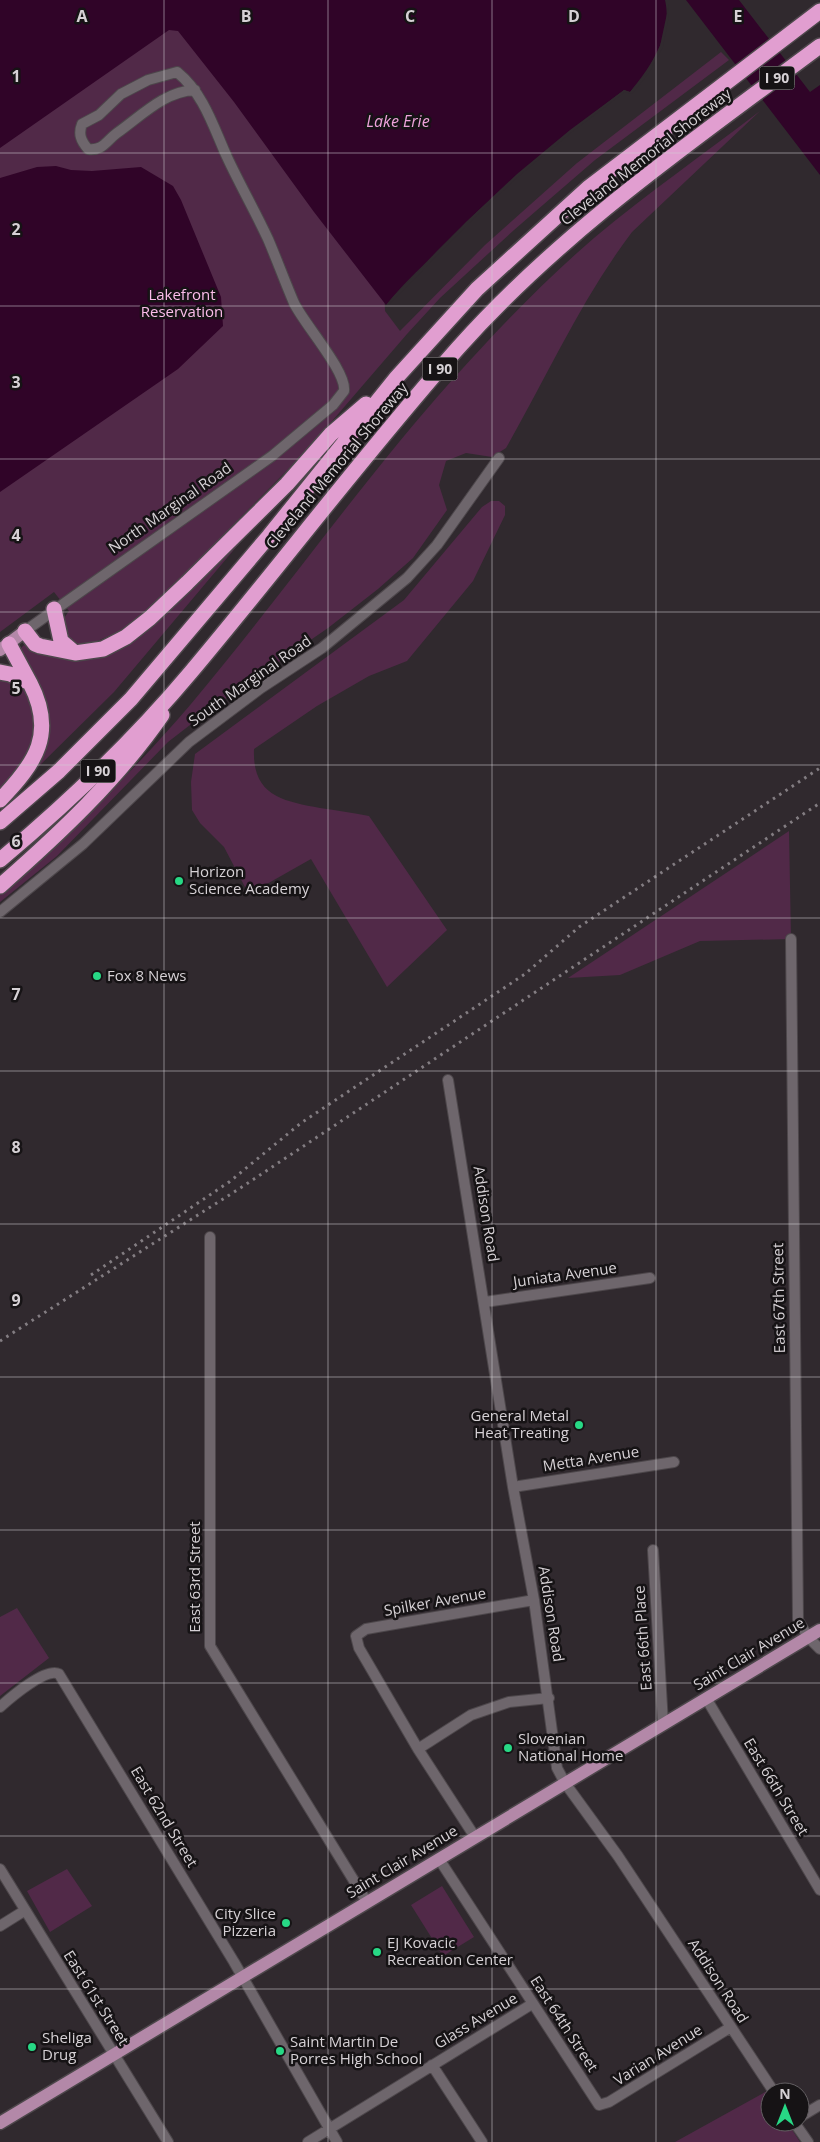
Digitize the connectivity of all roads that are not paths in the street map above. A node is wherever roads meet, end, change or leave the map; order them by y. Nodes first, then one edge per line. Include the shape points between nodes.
1 (820, 11) edge
2 (820, 46) edge
3 (195, 90) junction
4 (397, 377) junction
5 (499, 458) dead end
6 (54, 609) junction
7 (25, 631) junction
8 (4, 647) edge
9 (75, 653) junction
10 (0, 672) edge
11 (189, 674) junction
12 (30, 683) junction
13 (0, 800) edge
14 (0, 822) edge
15 (0, 860) edge
16 (0, 886) edge
17 (0, 912) edge
18 (791, 939) dead end
19 (448, 1080) dead end
20 (210, 1236) dead end
21 (650, 1278) dead end
22 (485, 1302) junction
23 (674, 1462) dead end
24 (513, 1486) junction
25 (653, 1550) dead end
26 (534, 1600) junction
27 (820, 1630) edge
28 (808, 1637) junction
29 (820, 1649) edge
30 (549, 1698) junction
31 (706, 1698) junction
32 (0, 1707) edge
33 (663, 1724) junction
34 (418, 1749) junction
35 (565, 1783) junction
36 (475, 1837) junction
37 (439, 1859) junction
38 (0, 1869) edge
39 (820, 1890) edge
40 (367, 1902) junction
41 (24, 1911) junction
42 (0, 1926) edge
43 (241, 1977) junction
44 (532, 2004) junction
45 (731, 2027) junction
46 (114, 2055) junction
47 (432, 2065) junction
48 (767, 2082) edge
49 (598, 2105) joint
50 (0, 2123) edge
51 (330, 2130) junction
52 (168, 2142) edge
53 (308, 2142) edge
54 (337, 2142) edge
55 (482, 2142) edge

1 - 4 highway, Cleveland Memorial Shoreway / I 90 via 588,188 477,289
2 - 11 highway, Cleveland Memorial Shoreway / I 90 via 631,187 512,291 393,424
3 - 3 street via 177,72 148,80 121,94 99,115 82,124 82,143 88,149 102,147 167,97
3 - 6 street, North Marginal Road via 268,238 298,310 340,372 344,391 300,434 243,477
4 - 9 highway via 332,434 287,484 150,618 126,637 103,649
4 - 14 highway, Cleveland Memorial Shoreway / I 90 via 269,536 131,699 59,771
5 - 17 street, South Marginal Road via 438,544 407,578 322,648 261,688 189,742 83,844
6 - 7 street, North Marginal Road
6 - 9 highway via 61,641
7 - 8 main road, North Marginal Road
7 - 9 highway via 35,644
8 - 12 highway
10 - 12 highway
11 - 15 highway, Cleveland Memorial Shoreway / I 90 via 82,787
11 - 16 highway via 143,742 114,776 54,838
12 - 13 highway via 42,717 41,740 30,765
18 - 28 street, East 67th Street via 796,1564 798,1620
19 - 22 street, Addison Road
20 - 40 street, East 63rd Street via 210,1646
21 - 22 street, Juniata Avenue
22 - 24 street, Addison Road
23 - 24 street, Metta Avenue
24 - 26 street, Addison Road
25 - 33 street, East 66th Place
26 - 30 street, Addison Road
26 - 34 street, Spilker Avenue via 366,1629 356,1636 359,1648
27 - 28 main road, Saint Clair Avenue
28 - 29 street, East 67th Street
28 - 31 main road, Saint Clair Avenue
30 - 34 street via 509,1702 471,1715
30 - 35 street, Addison Road via 557,1768
31 - 33 main road, Saint Clair Avenue
31 - 39 street, East 66th Street
32 - 43 street, East 62nd Street via 40,1678 51,1672 59,1674
33 - 35 main road, Saint Clair Avenue
34 - 36 street
35 - 36 main road, Saint Clair Avenue
35 - 45 street, Addison Road via 618,1856
36 - 37 main road, Saint Clair Avenue
37 - 40 main road, Saint Clair Avenue
37 - 44 street, East 64th Street
38 - 41 street, East 61st Street
40 - 43 main road, Saint Clair Avenue
41 - 42 street
41 - 46 street, East 61st Street
43 - 46 main road, Saint Clair Avenue
43 - 51 street, East 62nd Street
44 - 47 street, Glass Avenue
44 - 49 street, East 64th Street
45 - 48 street, Addison Road
45 - 49 street, Varian Avenue via 609,2102
46 - 50 main road, Saint Clair Avenue
46 - 52 street, East 61st Street
47 - 51 street, Glass Avenue
47 - 55 street
51 - 53 street, Glass Avenue
51 - 54 street, East 62nd Street

